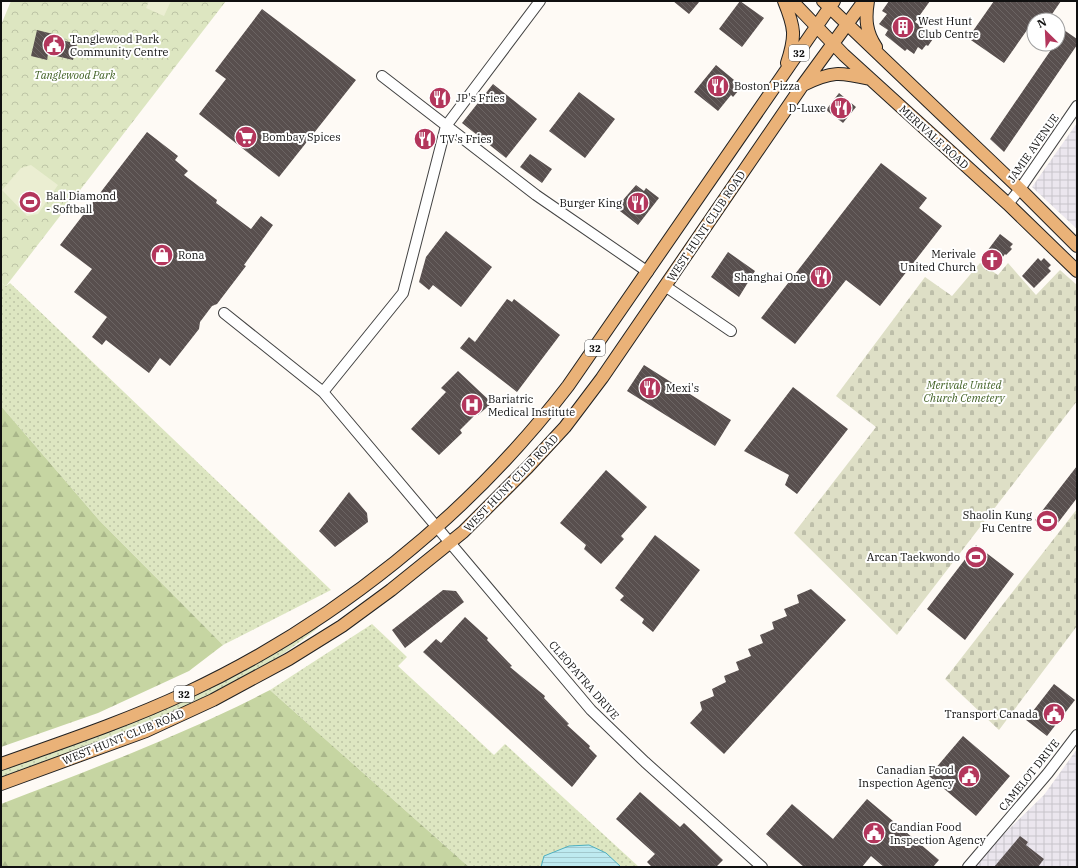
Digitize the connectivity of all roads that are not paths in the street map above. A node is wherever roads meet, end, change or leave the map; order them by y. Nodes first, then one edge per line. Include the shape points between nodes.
1 (540, 1) edge
2 (784, 1) edge
3 (792, 1) edge
4 (864, 1) edge
5 (868, 1) edge
6 (829, 3) edge
7 (848, 25) junction
8 (816, 27) junction
9 (833, 44) junction
10 (886, 61) junction
11 (382, 76) dead end
12 (781, 78) junction
13 (870, 79) junction
14 (802, 86) junction
15 (1077, 106) edge
16 (446, 126) junction
17 (1020, 189) junction
18 (1008, 204) junction
19 (1077, 246) edge
20 (1077, 271) edge
21 (648, 272) junction
22 (665, 286) junction
23 (224, 313) dead end
24 (732, 331) dead end
25 (323, 392) junction
26 (438, 527) junction
27 (451, 542) junction
28 (1077, 735) edge
29 (1, 764) edge
30 (1, 784) edge
31 (762, 867) edge
32 (968, 867) edge

1 - 16 street
2 - 12 main road via 794,36
3 - 8 main road, MERIVALE ROAD
4 - 7 main road, WEST HUNT CLUB ROAD / 32
5 - 10 main road via 866,20 870,38
6 - 7 main road, MERIVALE ROAD
6 - 8 main road, WEST HUNT CLUB ROAD / 32
7 - 9 main road, WEST HUNT CLUB ROAD / 32
7 - 10 main road, MERIVALE ROAD
8 - 9 main road, MERIVALE ROAD
8 - 12 main road, WEST HUNT CLUB ROAD / 32
9 - 13 main road, MERIVALE ROAD
9 - 14 main road, WEST HUNT CLUB ROAD / 32
10 - 17 main road, MERIVALE ROAD
11 - 16 street
12 - 21 main road, WEST HUNT CLUB ROAD / 32
13 - 14 main road via 844,73 830,74
13 - 18 main road, MERIVALE ROAD
14 - 22 main road, WEST HUNT CLUB ROAD / 32
15 - 17 street, JAMIE AVENUE
16 - 21 street via 536,195
16 - 25 street via 403,292
17 - 18 street, JAMIE AVENUE
17 - 19 main road, MERIVALE ROAD
18 - 20 main road, MERIVALE ROAD
21 - 22 main road
21 - 26 main road, WEST HUNT CLUB ROAD / 32 via 540,422 475,492
22 - 24 street
22 - 27 main road, WEST HUNT CLUB ROAD / 32 via 565,427 464,532
23 - 25 street, CLEOPATRA DRIVE
25 - 26 street, CLEOPATRA DRIVE
26 - 27 street, CLEOPATRA DRIVE
26 - 29 main road, WEST HUNT CLUB ROAD / 32 via 300,631 241,664 188,692 132,716
27 - 30 main road, WEST HUNT CLUB ROAD / 32 via 342,626 289,659 213,700 146,731
27 - 31 street, CLEOPATRA DRIVE via 591,710
28 - 32 street, CAMELOT DRIVE

